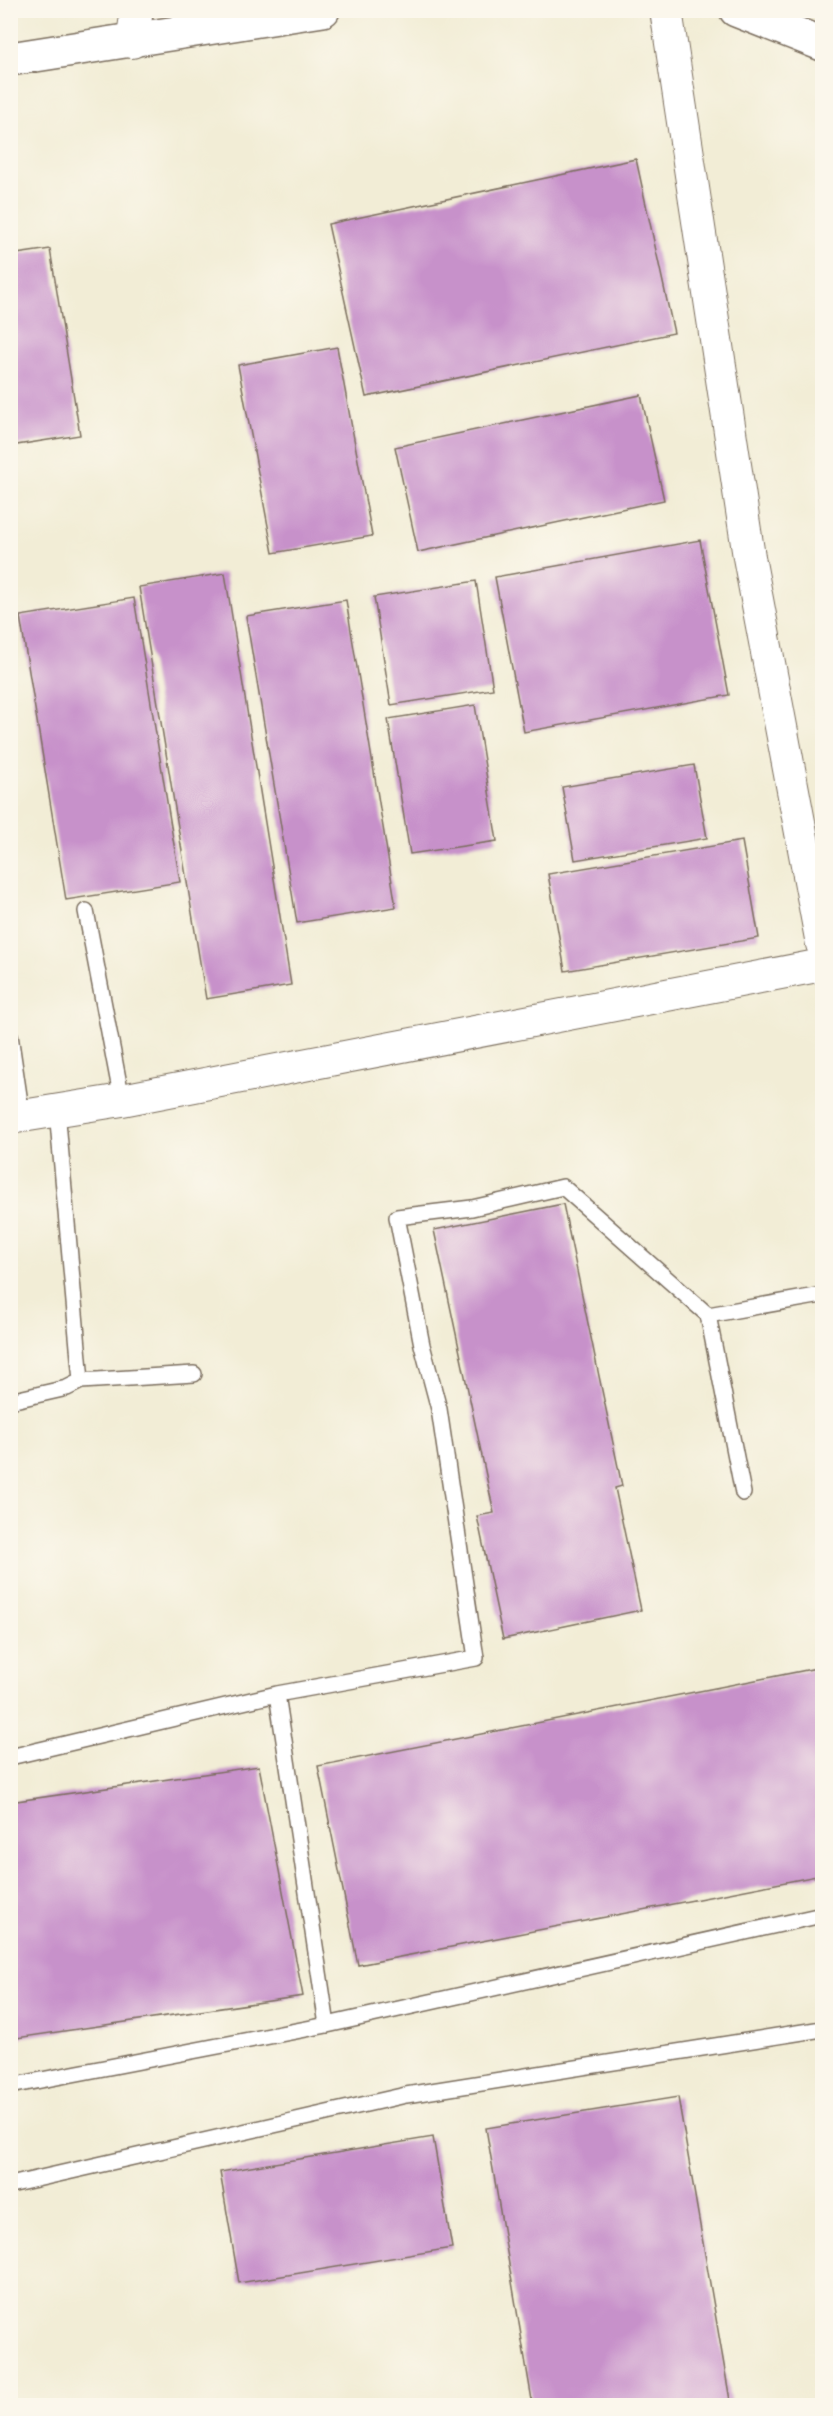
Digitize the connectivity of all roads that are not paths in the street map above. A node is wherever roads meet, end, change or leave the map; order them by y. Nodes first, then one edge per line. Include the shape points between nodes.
1 (323, 10) edge
2 (666, 10) edge
3 (736, 10) edge
4 (135, 26) edge
5 (822, 44) edge
6 (10, 59) edge
7 (86, 911) dead end
8 (822, 944) edge
9 (822, 965) edge
10 (10, 1035) edge
11 (122, 1100) junction
12 (57, 1110) junction
13 (16, 1117) edge
14 (822, 1295) edge
15 (708, 1316) junction
16 (194, 1374) dead end
17 (81, 1381) junction
18 (10, 1401) edge
19 (743, 1493) dead end
20 (277, 1694) junction
21 (10, 1757) edge
22 (822, 1915) edge
23 (327, 2025) junction
24 (822, 2029) edge
25 (10, 2086) edge
26 (10, 2185) edge

1 - 4 street
2 - 8 street via 748,557
3 - 5 street
4 - 6 street
7 - 11 lane
9 - 11 street
10 - 13 lane
11 - 12 street
12 - 13 street
12 - 17 lane
14 - 15 lane
15 - 19 lane
15 - 20 lane via 563,1187 472,1208 397,1217 422,1345 439,1408 476,1658
16 - 17 lane
17 - 18 lane
20 - 21 lane
20 - 23 lane
22 - 23 lane
23 - 25 lane
24 - 26 lane via 406,2095

